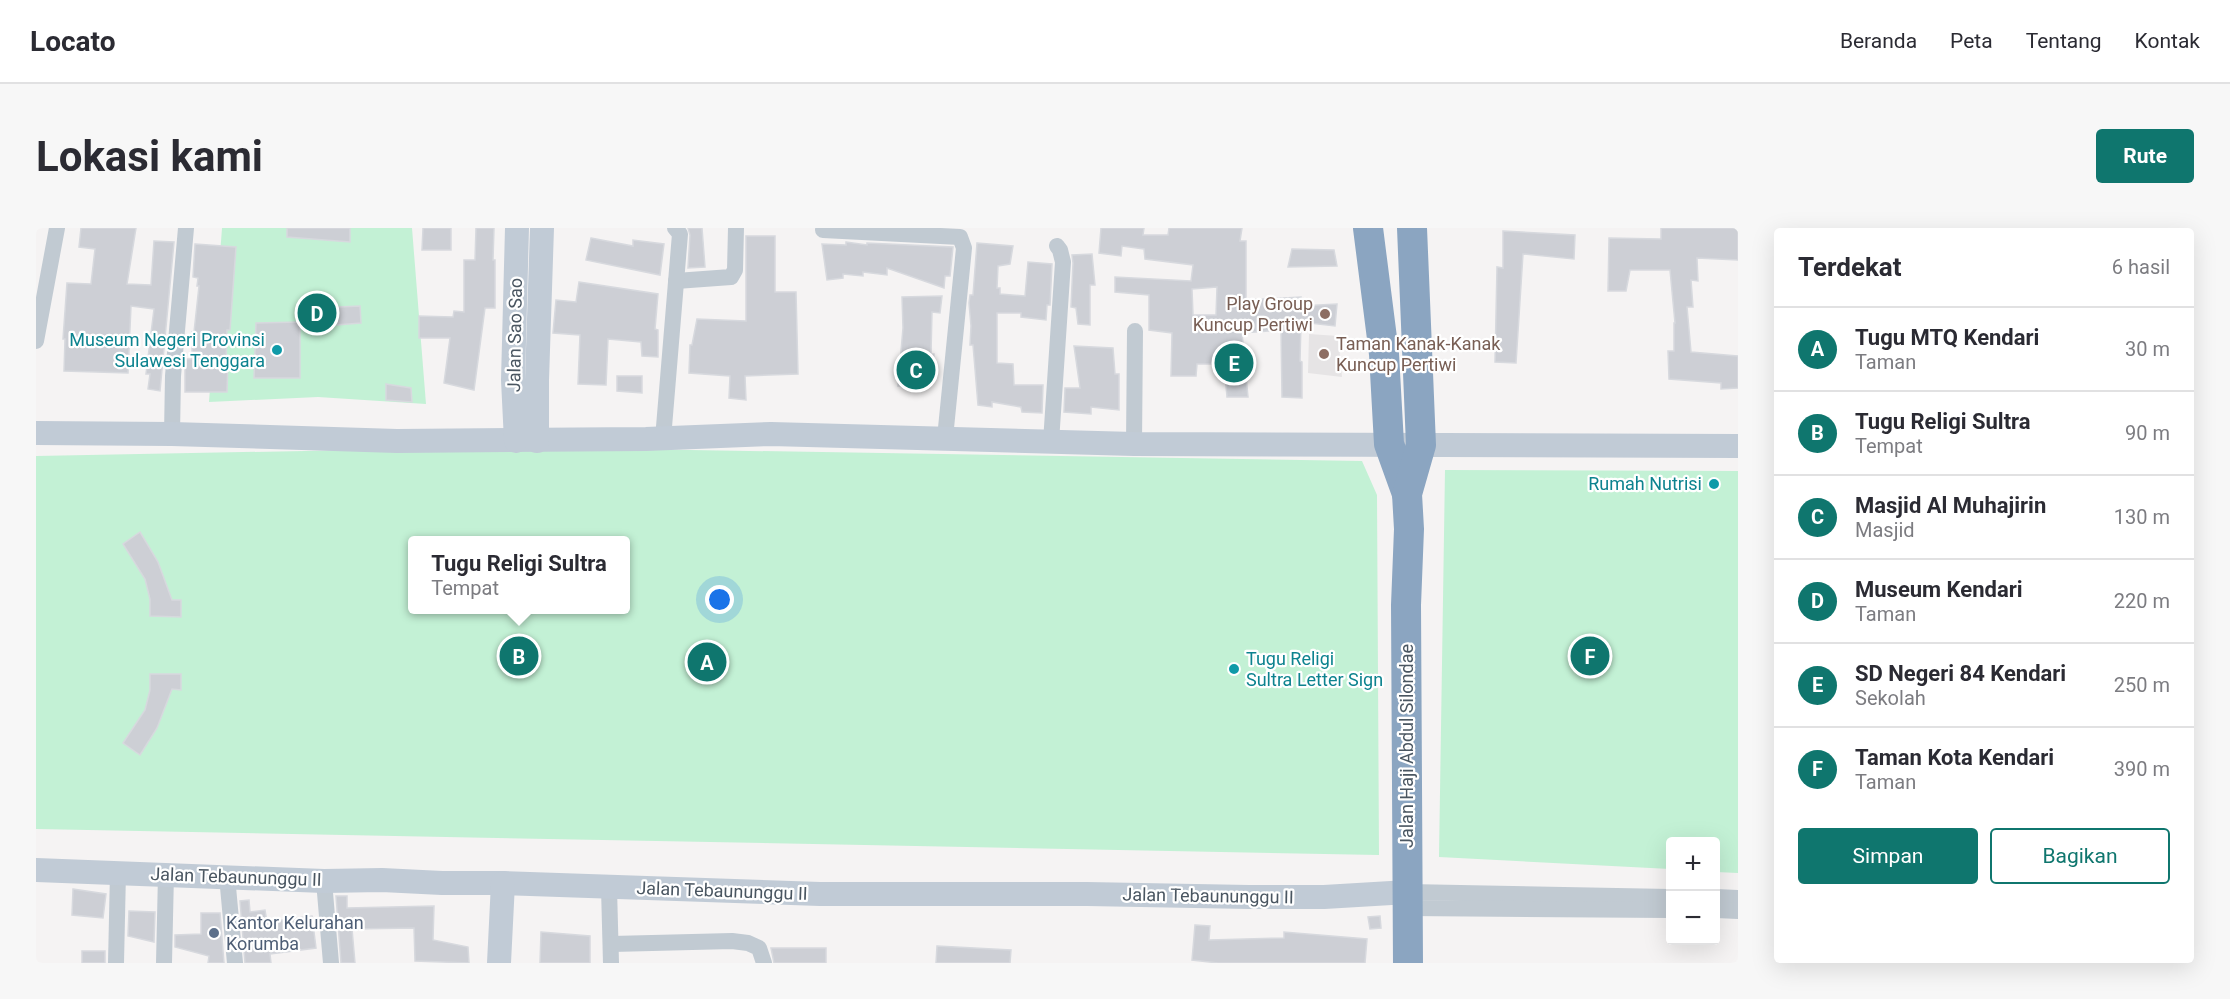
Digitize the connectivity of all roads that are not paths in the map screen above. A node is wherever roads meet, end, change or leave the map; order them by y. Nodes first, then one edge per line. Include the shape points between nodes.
1 (57, 228) edge
2 (186, 228) edge
3 (517, 228) edge
4 (542, 228) edge
5 (675, 228) edge
6 (736, 228) edge
7 (1368, 228) edge
8 (1412, 228) edge
9 (823, 230) dead end
10 (1057, 246) dead end
11 (676, 281) junction
12 (1135, 331) dead end
13 (36, 341) edge
14 (36, 433) edge
15 (172, 434) junction
16 (945, 438) junction
17 (663, 439) junction
18 (526, 441) junction
19 (1052, 442) junction
20 (1134, 444) junction
21 (1389, 444) junction
22 (1421, 445) junction
23 (1738, 446) edge
24 (1407, 494) junction
25 (36, 870) edge
26 (118, 872) junction
27 (166, 874) junction
28 (227, 876) junction
29 (324, 881) junction
30 (503, 883) junction
31 (609, 888) junction
32 (1666, 897) edge
33 (1720, 897) edge
34 (1738, 898) edge
35 (1408, 900) junction
36 (1666, 910) edge
37 (1720, 910) edge
38 (1738, 911) edge
39 (612, 944) junction
40 (116, 963) edge
41 (164, 963) edge
42 (235, 963) edge
43 (331, 963) edge
44 (499, 963) edge
45 (611, 963) edge
46 (764, 963) edge
47 (1408, 963) edge

1 - 13 street
2 - 15 street
3 - 18 street, Jalan Sao Sao via 513,380
4 - 18 street, Jalan Sao Sao via 537,380
5 - 11 street via 680,234
6 - 11 street via 735,270 731,277
7 - 21 highway via 1384,354
8 - 22 highway
9 - 16 street via 960,237 964,248
10 - 19 street via 1063,262
11 - 17 street
12 - 20 street
14 - 15 street
15 - 18 street
16 - 17 street via 771,434
16 - 19 street
17 - 18 street
19 - 20 street
20 - 21 street
21 - 22 street
21 - 24 highway
22 - 23 street
22 - 24 highway
24 - 35 highway, Jalan Haji Abdul Silondae
25 - 26 street, Jalan Tebaununggu II
26 - 27 street, Jalan Tebaununggu II
26 - 40 street
27 - 28 street, Jalan Tebaununggu II
27 - 41 street
28 - 29 street, Jalan Tebaununggu II
28 - 42 street
29 - 30 street, Jalan Tebaununggu II
29 - 43 street
30 - 31 street, Jalan Tebaununggu II
30 - 44 street
31 - 35 street, Jalan Tebaununggu II
31 - 39 street
32 - 35 street
33 - 34 street
35 - 36 street
35 - 47 highway, Jalan Haji Abdul Silondae
37 - 38 street
39 - 45 street
39 - 46 street via 740,942 759,948

